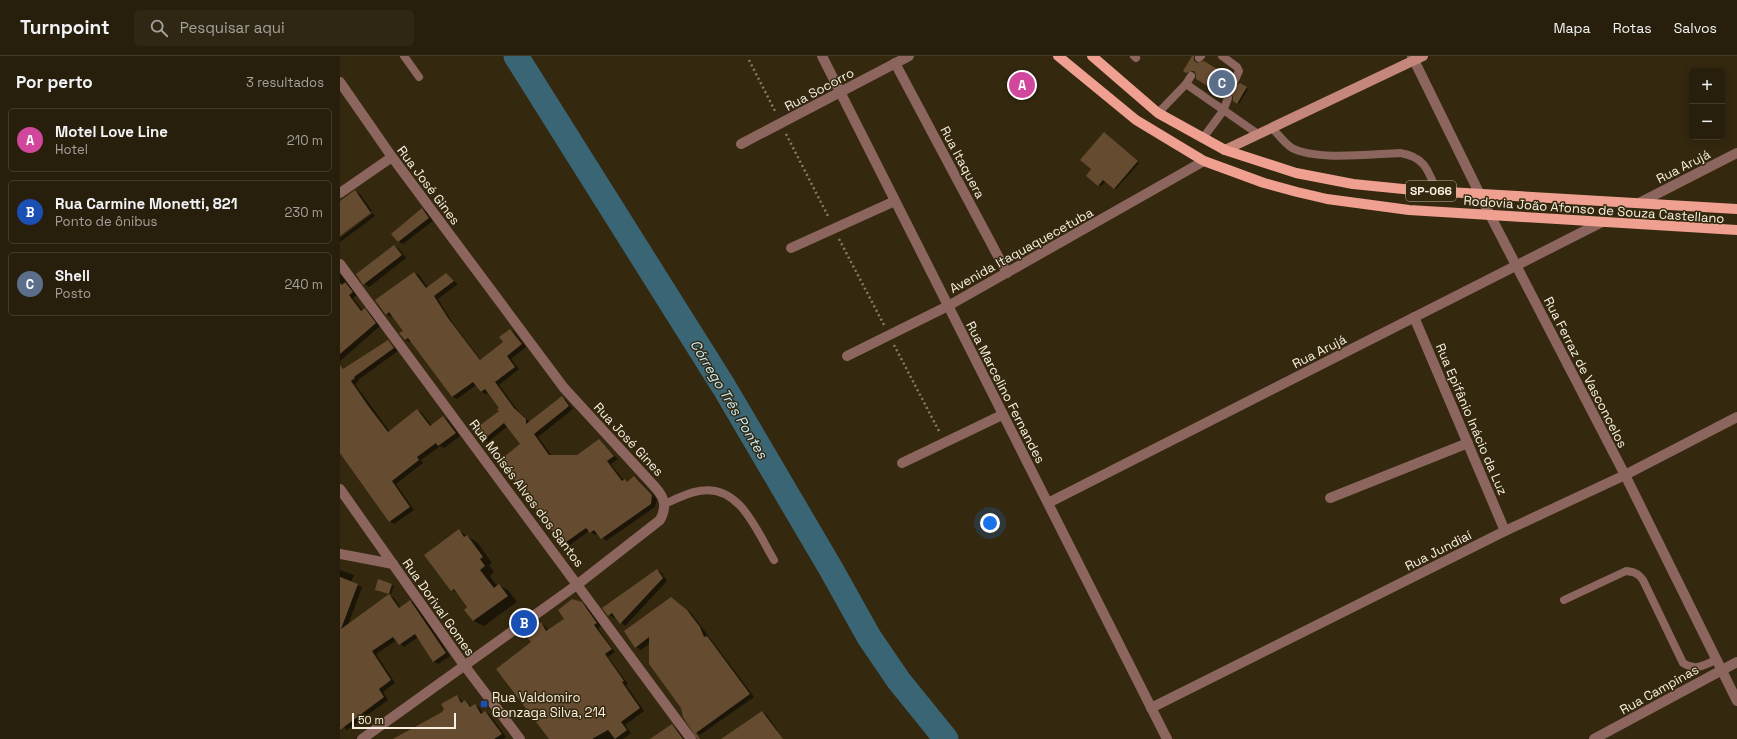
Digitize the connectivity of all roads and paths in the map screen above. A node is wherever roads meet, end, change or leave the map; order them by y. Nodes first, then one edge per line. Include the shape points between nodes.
1 (404, 56) edge
2 (822, 56) edge
3 (909, 56) edge
4 (1058, 56) edge
5 (1092, 56) edge
6 (1222, 56) edge
7 (1417, 58) edge
8 (749, 60) dead end
9 (895, 63) junction
10 (1191, 76) dead end
11 (419, 77) dead end
12 (1235, 80) dead end
13 (340, 82) edge
14 (1186, 84) junction
15 (840, 92) junction
16 (1228, 98) dead end
17 (1223, 111) junction
18 (1158, 113) junction
19 (781, 124) junction
20 (1272, 128) junction
21 (1258, 134) junction
22 (1203, 138) junction
23 (741, 144) dead end
24 (1225, 150) junction
25 (1737, 153) edge
26 (392, 157) junction
27 (1204, 161) junction
28 (1437, 192) junction
29 (340, 193) edge
30 (1480, 195) junction
31 (895, 201) junction
32 (1641, 202) junction
33 (1737, 209) edge
34 (1490, 215) junction
35 (1602, 222) junction
36 (834, 228) junction
37 (1737, 230) edge
38 (790, 248) dead end
39 (340, 264) edge
40 (1516, 266) junction
41 (1007, 273) junction
42 (948, 306) junction
43 (1414, 317) junction
44 (890, 336) junction
45 (847, 356) dead end
46 (1002, 415) junction
47 (1737, 417) edge
48 (944, 441) junction
49 (1468, 443) junction
50 (902, 463) dead end
51 (1625, 475) junction
52 (340, 489) edge
53 (1330, 498) dead end
54 (1048, 503) junction
55 (664, 504) junction
56 (1505, 531) junction
57 (340, 554) edge
58 (774, 560) dead end
59 (393, 564) junction
60 (578, 584) junction
61 (1564, 600) dead end
62 (1716, 660) junction
63 (1737, 662) edge
64 (464, 665) junction
65 (1720, 670) junction
66 (1737, 701) edge
67 (1151, 708) junction
68 (1597, 738) edge
69 (362, 739) edge
70 (520, 739) edge
71 (691, 739) edge
72 (1167, 739) edge

1 - 11 lane
2 - 15 street, Rua Marcelino Fernandes
3 - 9 street, Rua Socorro
4 - 27 main road, Rodovia João Afonso de Souza Castellano / SP-066 via 1136,120
5 - 18 main road, Rodovia João Afonso de Souza Castellano / SP-066
6 - 12 lane via 1237,67
7 - 20 street
7 - 30 street, Rua Ferraz de Vasconcelos
8 - 19 path
9 - 15 street, Rua Socorro
9 - 41 street, Rua Itaquera
10 - 14 lane
13 - 26 street, Rua José Gines
14 - 17 lane
14 - 18 lane
15 - 19 street, Rua Socorro
15 - 31 street, Rua Marcelino Fernandes
16 - 17 lane
17 - 21 lane
17 - 22 lane
18 - 22 main road, Rodovia João Afonso de Souza Castellano / SP-066
19 - 23 street, Rua Socorro
19 - 36 path
20 - 21 street
20 - 28 lane via 1291,147 1306,153 1413,155 1428,169
21 - 24 street
22 - 24 main road, Rodovia João Afonso de Souza Castellano / SP-066
24 - 28 main road, Rodovia João Afonso de Souza Castellano / SP-066 via 1296,173 1324,179
25 - 32 street, Rua Arujá
26 - 29 street
26 - 55 street, Rua José Gines via 564,388 658,491
27 - 34 main road, Rodovia João Afonso de Souza Castellano / SP-066 via 1264,183 1327,199 1409,210
27 - 41 street, Avenida Itaquaquecetuba
28 - 30 main road, Rodovia João Afonso de Souza Castellano / SP-066
30 - 32 main road, Rodovia João Afonso de Souza Castellano / SP-066
30 - 34 street, Rua Ferraz de Vasconcelos
31 - 36 street
31 - 42 street, Rua Marcelino Fernandes
32 - 33 main road, Rodovia João Afonso de Souza Castellano / SP-066
34 - 35 main road, Rodovia João Afonso de Souza Castellano / SP-066
34 - 40 street, Rua Ferraz de Vasconcelos
35 - 37 main road, Rodovia João Afonso de Souza Castellano / SP-066
35 - 40 street, Rua Arujá
36 - 38 street
36 - 44 path
39 - 60 street, Rua Moisés Alves dos Santos
40 - 43 street, Rua Arujá
40 - 51 street, Rua Ferraz de Vasconcelos
41 - 42 street, Avenida Itaquaquecetuba
42 - 44 street, Avenida Itaquaquecetuba
42 - 46 street, Rua Marcelino Fernandes
43 - 49 street, Rua Epifânio Inácio da Luz
43 - 54 street, Rua Arujá
44 - 45 street, Avenida Itaquaquecetuba
44 - 48 path
46 - 48 street
46 - 54 street, Rua Marcelino Fernandes
47 - 51 street, Rua Jundiaí
48 - 50 street
49 - 53 street
49 - 56 street, Rua Epifânio Inácio da Luz
51 - 56 street, Rua Jundiaí
51 - 62 street, Rua Ferraz de Vasconcelos
52 - 59 street, Rua Dorival Gomes
54 - 67 street, Rua Marcelino Fernandes
55 - 58 lane via 697,491 717,490 728,495 739,503
55 - 60 street via 660,520
56 - 67 street, Rua Jundiaí
57 - 59 street
59 - 64 street, Rua Dorival Gomes
60 - 64 street
60 - 71 street, Rua Moisés Alves dos Santos
61 - 62 lane via 1626,571 1633,572 1640,575 1643,580 1682,663 1690,668 1699,668
62 - 65 street, Rua Ferraz de Vasconcelos
63 - 65 street, Rua Campinas
64 - 69 street
64 - 70 street, Rua Dorival Gomes
65 - 66 street, Rua Ferraz de Vasconcelos
65 - 68 street, Rua Campinas
67 - 72 street, Rua Marcelino Fernandes

